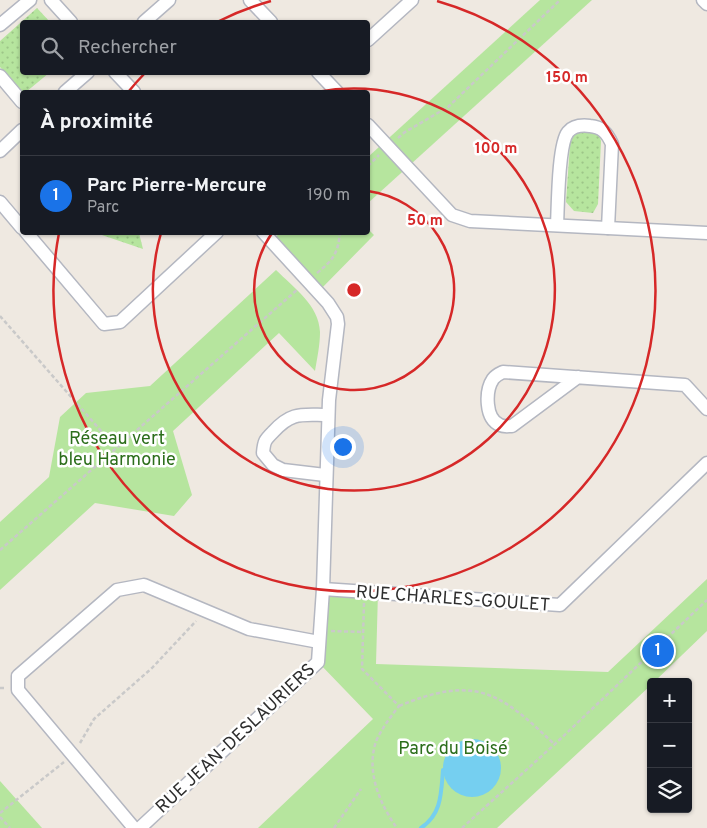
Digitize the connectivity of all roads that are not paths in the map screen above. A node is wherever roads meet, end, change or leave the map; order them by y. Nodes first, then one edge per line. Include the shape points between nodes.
1 (30, 0) edge
2 (51, 0) edge
3 (168, 0) edge
4 (250, 0) edge
5 (412, 0) edge
6 (703, 0) edge
7 (707, 4) edge
8 (69, 20) edge
9 (146, 20) edge
10 (269, 20) edge
11 (0, 25) edge
12 (370, 38) edge
13 (85, 75) edge
14 (118, 75) edge
15 (325, 75) edge
16 (0, 76) edge
17 (67, 90) edge
18 (132, 90) edge
19 (336, 90) edge
20 (20, 100) edge
21 (370, 127) edge
22 (20, 132) edge
23 (0, 151) edge
24 (0, 202) edge
25 (557, 225) junction
26 (20, 226) edge
27 (608, 228) junction
28 (707, 233) edge
29 (29, 235) edge
30 (214, 235) edge
31 (266, 235) edge
32 (578, 377) junction
33 (707, 409) edge
34 (328, 415) junction
35 (707, 463) edge
36 (326, 476) junction
37 (322, 589) junction
38 (320, 636) junction
39 (134, 828) edge
40 (140, 828) edge

1 - 11 street
2 - 8 street
3 - 9 street
4 - 10 street
5 - 12 street
6 - 7 street
13 - 17 street
14 - 18 street
15 - 19 street
16 - 20 street
21 - 25 street via 452,215 470,221
22 - 23 street
24 - 26 street
25 - 27 street
25 - 27 street via 562,146 568,132 576,126 590,126 602,128 612,144
27 - 28 street
29 - 30 street via 104,324 120,322
31 - 34 street, RUE JEAN-DESLAURIERS via 337,317
32 - 32 street via 503,372 494,376 490,385 488,411 495,422 512,426
32 - 33 street via 686,385
34 - 36 street, RUE JEAN-DESLAURIERS
34 - 36 street via 298,415 284,420 264,441 263,452 273,465 283,470
35 - 37 street, RUE CHARLES-GOULET via 560,605
36 - 37 street, RUE JEAN-DESLAURIERS
37 - 38 street, RUE JEAN-DESLAURIERS
38 - 39 street, RUE JEAN-DESLAURIERS via 249,629 144,585 117,590 18,676 18,690
38 - 40 street, RUE JEAN-DESLAURIERS via 318,662

